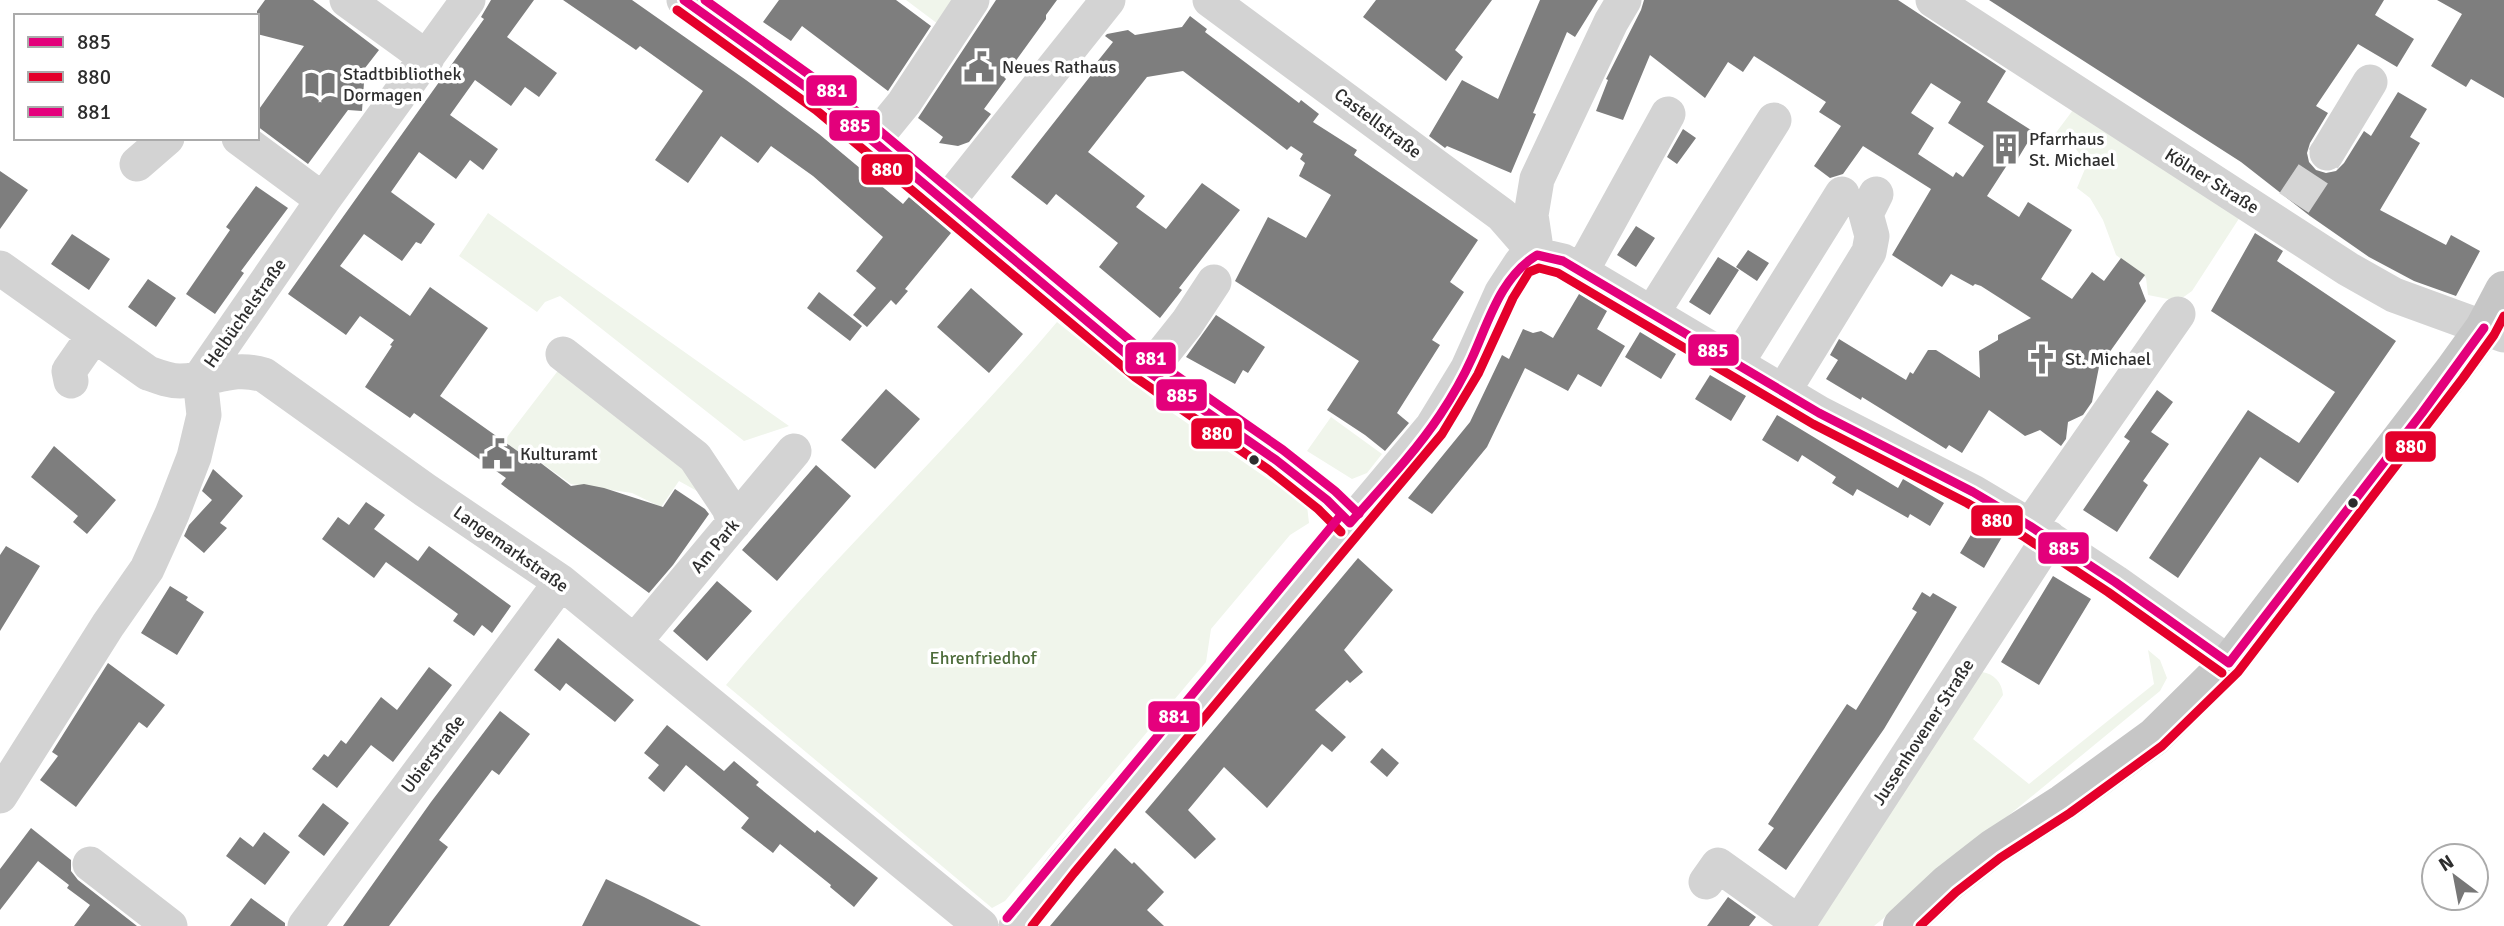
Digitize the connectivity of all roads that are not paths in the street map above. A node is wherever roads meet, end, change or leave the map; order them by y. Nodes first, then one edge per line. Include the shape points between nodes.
1 (347, 0) edge
2 (468, 0) edge
3 (684, 0) edge
4 (972, 0) edge
5 (1108, 0) edge
6 (1210, 0) edge
7 (1624, 0) edge
8 (1933, 0) edge
9 (428, 58) junction
10 (2370, 82) dead end
11 (1668, 114) dead end
12 (1774, 120) dead end
13 (165, 140) edge
14 (243, 140) edge
15 (873, 141) junction
16 (2327, 153) tunnel mouth
17 (137, 164) dead end
18 (323, 200) junction
19 (947, 202) junction
20 (1537, 255) junction
21 (0, 268) edge
22 (1581, 272) junction
23 (1214, 282) dead end
24 (2504, 290) edge
25 (2178, 314) dead end
26 (1651, 315) junction
27 (2494, 331) edge
28 (94, 335) junction
29 (563, 354) dead end
30 (1736, 364) junction
31 (1148, 372) junction
32 (200, 378) junction
33 (71, 381) dead end
34 (1783, 392) junction
35 (794, 451) dead end
36 (733, 523) junction
37 (1350, 523) junction
38 (2040, 532) junction
39 (561, 582) junction
40 (635, 641) junction
41 (2229, 663) junction
42 (0, 796) edge
43 (90, 864) dead end
44 (1706, 882) dead end
45 (1798, 924) edge
46 (170, 926) edge
47 (304, 926) edge
48 (981, 926) edge
49 (1016, 926) edge
50 (1902, 926) edge

1 - 9 street
2 - 9 street, Helbüchelstraße
3 - 15 street via 795,78
4 - 15 street via 904,103
5 - 19 street
6 - 20 street, Castellstraße via 1502,215
7 - 20 street via 1537,179 1531,215
8 - 27 street, Kölner Straße via 2287,214 2348,269 2395,295
9 - 18 street, Helbüchelstraße
10 - 16 street
11 - 22 street
12 - 26 street
13 - 17 street
14 - 18 street
15 - 19 street
18 - 32 street, Helbüchelstraße
19 - 31 street
20 - 22 street via 1563,261
20 - 37 street via 1521,263 1502,292 1468,368 1432,427
21 - 28 street, Langemarkstraße
22 - 26 street
23 - 31 street
24 - 27 main road
25 - 38 street, Jussenhovener Straße
26 - 30 street
27 - 41 main road via 2422,413
28 - 32 street, Langemarkstraße via 148,373 166,380
28 - 33 street via 69,371
29 - 36 street via 695,457 729,509
30 - 34 street
30 - 34 street via 1859,194 1872,236 1869,252
31 - 37 street via 1303,478
32 - 39 street, Langemarkstraße via 245,370 264,375
32 - 42 street, Helbüchelstraße via 204,415 194,457 147,569
34 - 38 street
35 - 36 street, Am Park
36 - 40 street, Am Park
37 - 49 street
38 - 41 street
38 - 45 street, Jussenhovener Straße
39 - 40 street, Langemarkstraße
39 - 47 street, Ubierstraße
40 - 48 street, Langemarkstraße
41 - 50 main road via 2154,737 1993,848
43 - 46 street
44 - 45 street via 1718,864

